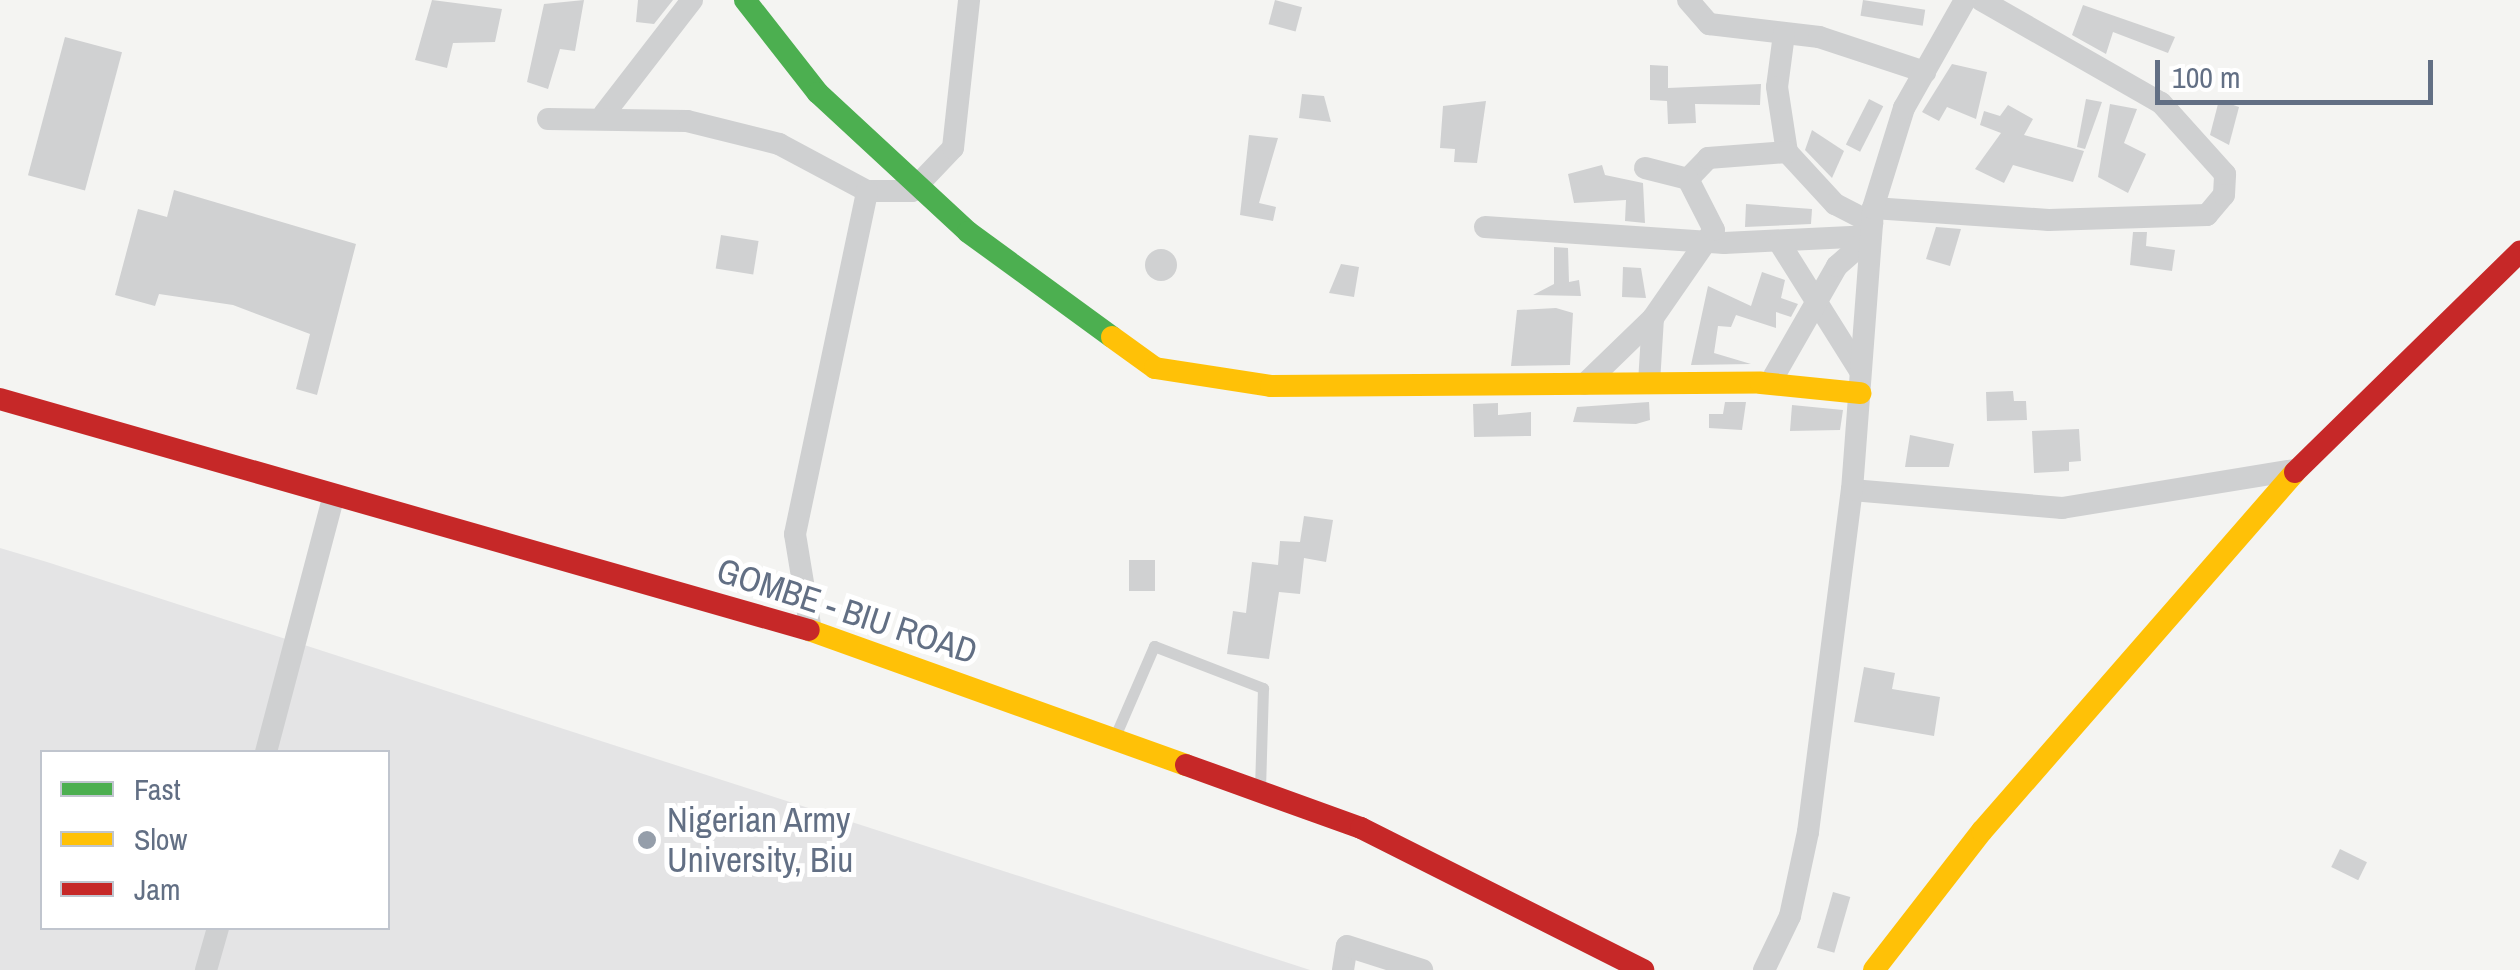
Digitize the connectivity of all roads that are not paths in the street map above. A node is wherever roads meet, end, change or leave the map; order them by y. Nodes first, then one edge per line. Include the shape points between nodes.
1 (692, 0) edge
2 (745, 0) edge
3 (970, 0) edge
4 (1688, 0) edge
5 (1965, 0) edge
6 (1981, 0) edge
7 (1784, 34) junction
8 (1925, 72) junction
9 (604, 114) junction
10 (548, 119) dead end
11 (1787, 152) junction
12 (1645, 168) dead end
13 (1688, 179) junction
14 (921, 185) junction
15 (867, 191) junction
16 (1872, 222) junction
17 (1485, 227) dead end
18 (1710, 242) junction
19 (1779, 242) junction
20 (2520, 252) edge
21 (1818, 298) junction
22 (1653, 318) junction
23 (1860, 382) junction
24 (1649, 383) junction
25 (1770, 383) junction
26 (1586, 384) junction
27 (0, 399) edge
28 (2298, 469) junction
29 (1852, 490) junction
30 (332, 499) junction
31 (812, 631) junction
32 (1115, 737) junction
33 (267, 750) edge
34 (1260, 791) junction
35 (217, 930) edge
36 (1345, 958) edge
37 (1373, 963) edge
38 (206, 970) edge
39 (1422, 970) edge
40 (1643, 970) edge
41 (1764, 970) edge
42 (1874, 970) edge

1 - 9 street
2 - 14 main road via 818,93
3 - 14 street via 953,148
4 - 7 street via 1710,24
5 - 8 street
6 - 16 street via 2162,103 2225,174 2224,194 2207,215
7 - 8 street
7 - 11 street via 1777,87
8 - 16 street via 1884,158
9 - 10 street
9 - 15 street via 648,114 779,144
11 - 13 street via 1708,158
11 - 16 street via 1836,204
12 - 13 street
13 - 18 street via 1710,210
14 - 15 street
14 - 26 main road via 968,232 1156,368 1271,386
15 - 31 street via 795,534
16 - 19 street
16 - 21 street
16 - 23 street
17 - 18 street
18 - 19 street
18 - 22 street
19 - 21 street
20 - 28 main road
21 - 23 street
21 - 25 street
22 - 24 street
22 - 26 street
23 - 25 main road
23 - 29 street
24 - 25 main road
24 - 26 main road
27 - 30 main road, GOMBE - BIU ROAD
28 - 29 street via 2062,508
28 - 42 main road via 1982,832
29 - 41 street via 1808,832 1790,916
30 - 31 main road, GOMBE - BIU ROAD
30 - 33 street
31 - 32 main road, GOMBE - BIU ROAD
32 - 34 main road, GOMBE - BIU ROAD
32 - 34 lane via 1154,646 1263,688
34 - 40 main road, GOMBE - BIU ROAD via 1362,828
35 - 38 street
36 - 37 street
37 - 39 street

